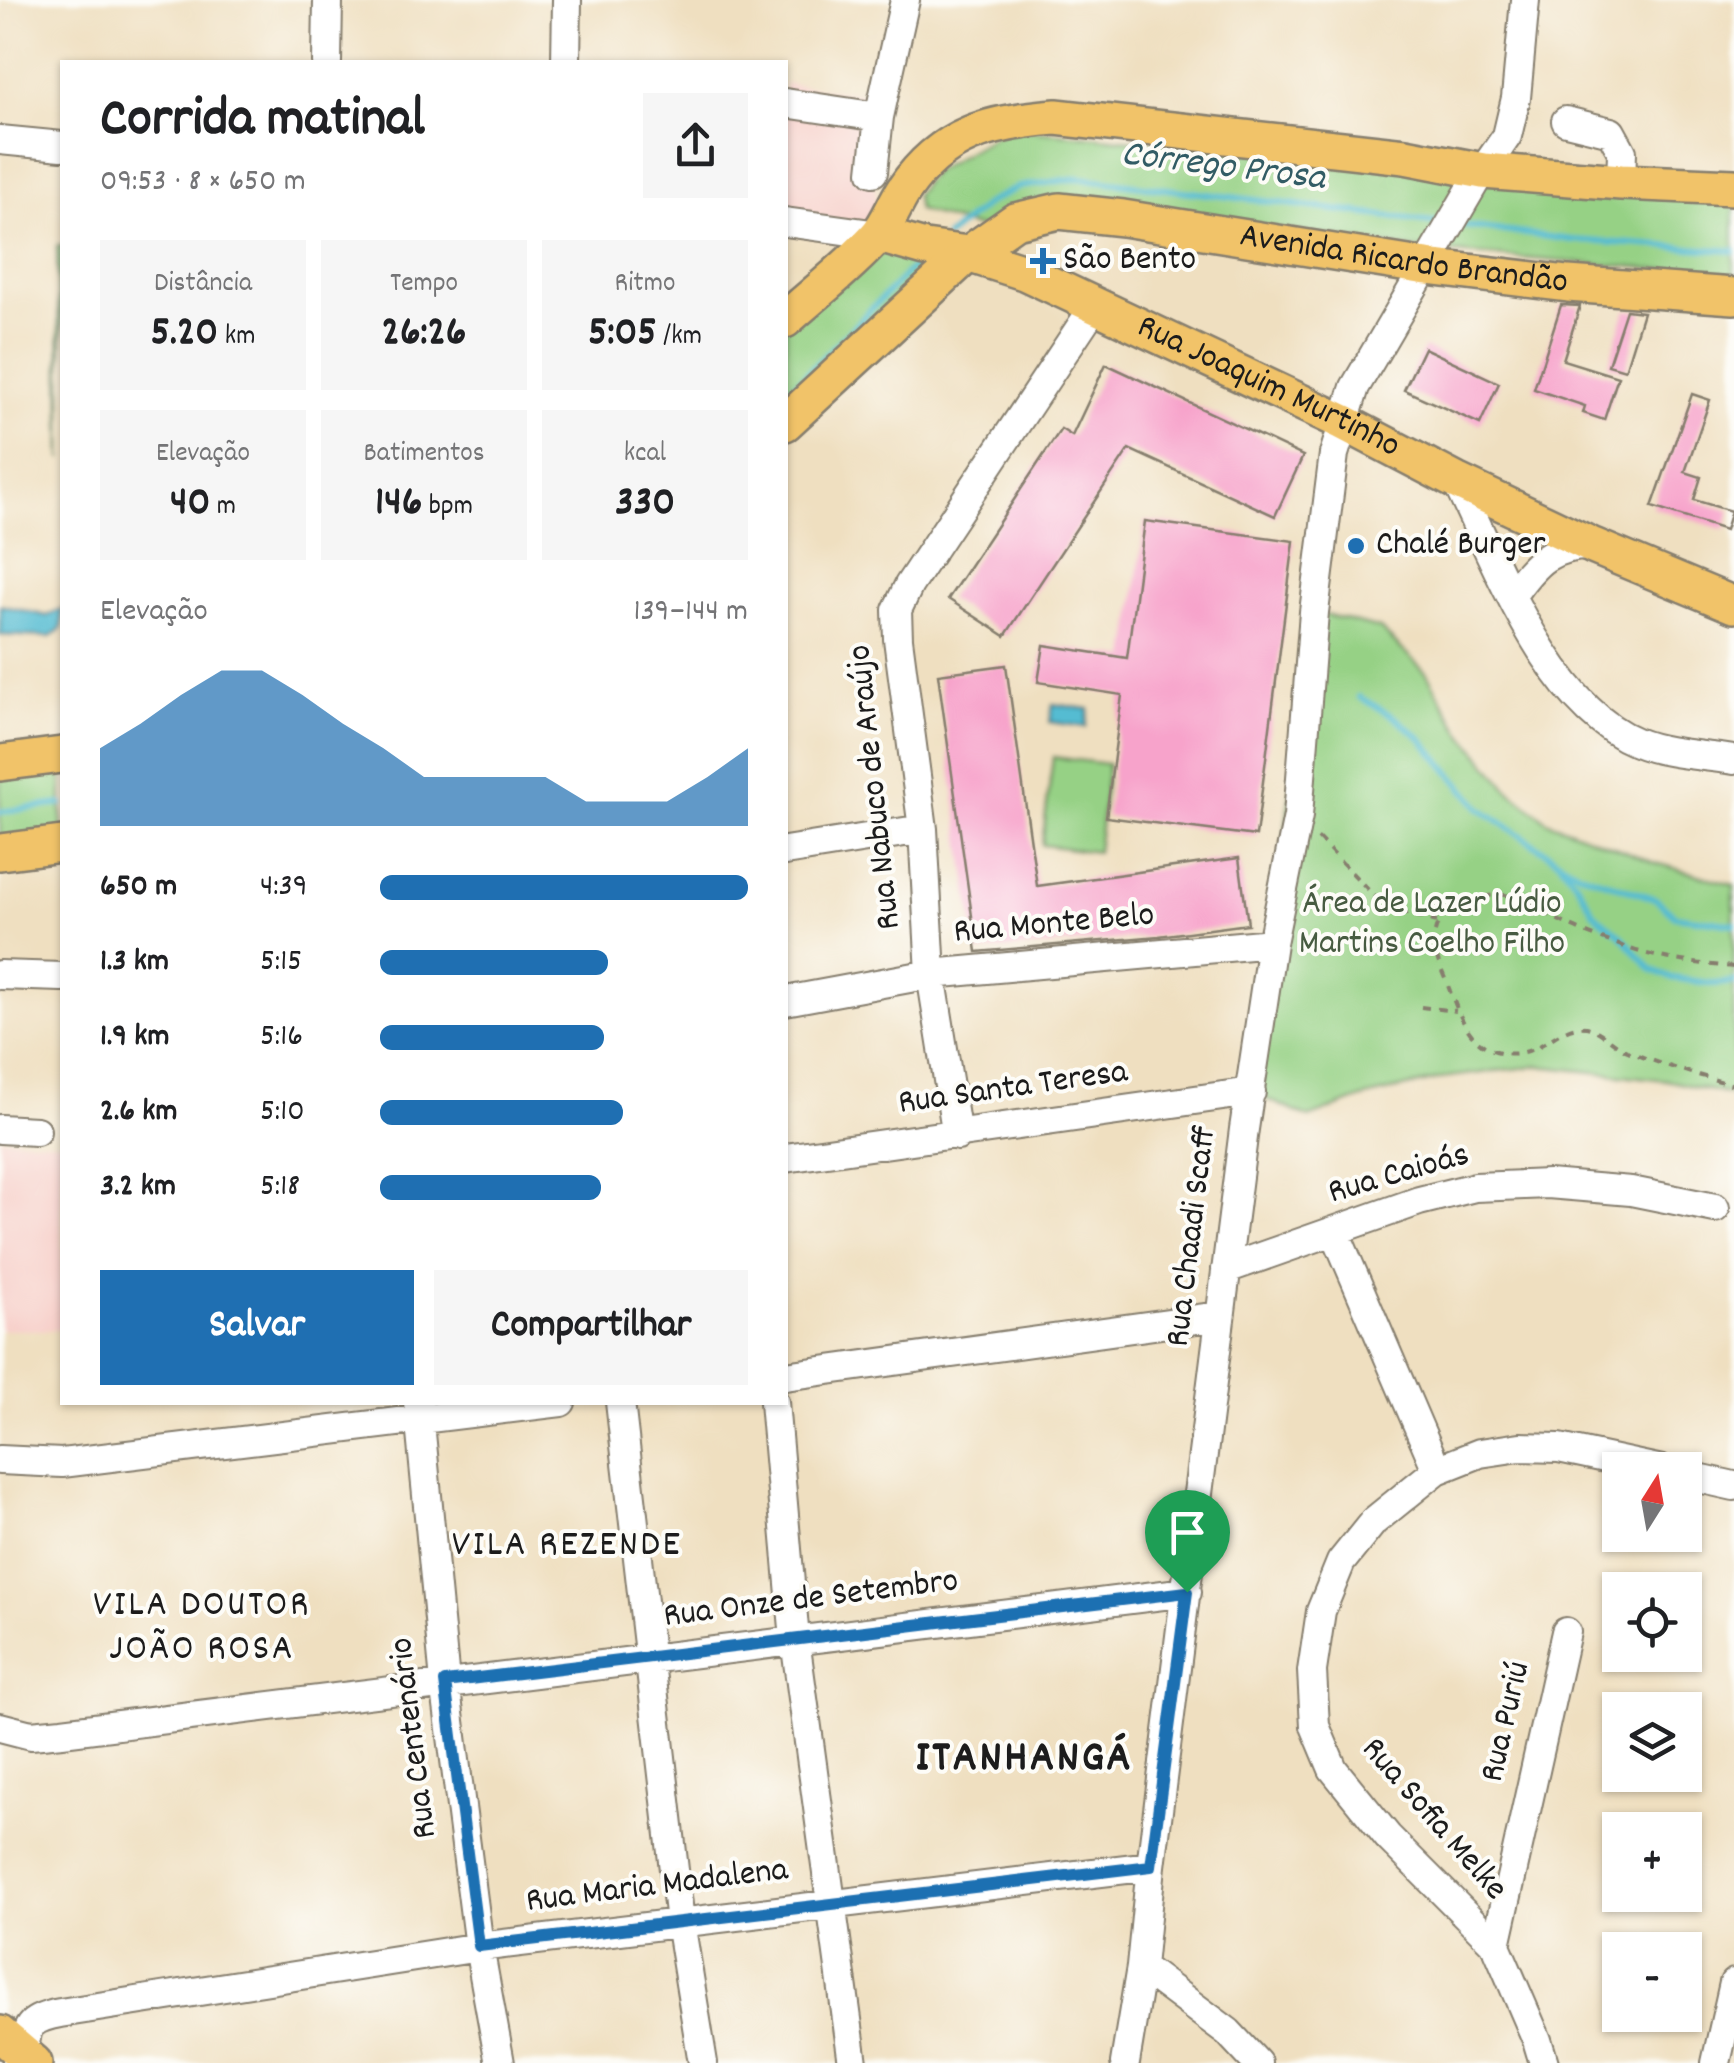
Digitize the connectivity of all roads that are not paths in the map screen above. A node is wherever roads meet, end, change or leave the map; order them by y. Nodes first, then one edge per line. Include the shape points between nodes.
1 (328, 0) edge
2 (567, 0) edge
3 (906, 0) edge
4 (1525, 0) edge
5 (327, 60) edge
6 (566, 60) edge
7 (788, 102) edge
8 (879, 117) junction
9 (1566, 120) dead end
10 (0, 140) edge
11 (60, 146) edge
12 (873, 172) dead end
13 (1479, 176) junction
14 (1621, 182) junction
15 (1734, 187) edge
16 (788, 222) edge
17 (884, 236) junction
18 (957, 252) junction
19 (1432, 257) junction
20 (1734, 296) edge
21 (1094, 306) junction
22 (788, 317) edge
23 (788, 420) edge
24 (1344, 422) junction
25 (1456, 481) junction
26 (1593, 546) junction
27 (1512, 595) junction
28 (1734, 604) edge
29 (60, 755) edge
30 (1734, 760) edge
31 (0, 763) edge
32 (924, 829) junction
33 (60, 844) edge
34 (788, 851) edge
35 (0, 852) edge
36 (1272, 943) junction
37 (931, 974) junction
38 (0, 975) edge
39 (60, 977) edge
40 (788, 999) edge
41 (1251, 1092) junction
42 (0, 1129) edge
43 (36, 1131) dead end
44 (956, 1136) junction
45 (788, 1158) edge
46 (1715, 1208) dead end
47 (1335, 1232) junction
48 (1226, 1269) junction
49 (1219, 1316) junction
50 (788, 1376) edge
51 (518, 1405) edge
52 (620, 1405) edge
53 (774, 1405) edge
54 (419, 1412) edge
55 (1602, 1457) edge
56 (0, 1460) edge
57 (1437, 1470) junction
58 (1702, 1479) edge
59 (1734, 1486) edge
60 (1187, 1592) junction
61 (1566, 1632) dead end
62 (795, 1640) junction
63 (647, 1658) junction
64 (445, 1682) junction
65 (0, 1727) edge
66 (1151, 1866) junction
67 (832, 1904) junction
68 (680, 1922) junction
69 (1496, 1945) junction
70 (479, 1946) junction
71 (1141, 1968) junction
72 (1734, 1982) edge
73 (19, 2054) edge
74 (500, 2063) edge
75 (703, 2063) edge
76 (852, 2063) edge
77 (1125, 2063) edge
78 (1258, 2063) edge
79 (1544, 2063) edge
80 (1716, 2063) edge

1 - 5 street
2 - 6 street
3 - 8 street
4 - 13 street, Rua Chaadi Scaff via 1507,136
7 - 8 street
8 - 12 street
9 - 14 street via 1611,132 1622,152
10 - 11 street
13 - 14 main road
13 - 17 main road via 1405,156 1056,116 1006,121 968,132 924,163
13 - 19 street, Rua Chaadi Scaff
14 - 15 main road
16 - 17 street, Rua Joaquim Murtinho
17 - 18 main road, Rua Joaquim Murtinho
17 - 22 main road
18 - 19 main road, Avenida Ricardo Brandão via 1015,221 1058,211
18 - 21 main road, Rua Joaquim Murtinho via 1024,272
18 - 23 main road, Avenida Ricardo Brandão
19 - 20 main road, Avenida Ricardo Brandão via 1568,284
19 - 24 street, Rua Chaadi Scaff via 1355,387
21 - 24 main road, Rua Joaquim Murtinho
21 - 32 street, Rua Nabuco de Araújo via 898,610
24 - 25 main road, Rua Joaquim Murtinho
24 - 36 street, Rua Chaadi Scaff via 1314,612 1298,816
25 - 26 main road, Rua Joaquim Murtinho
25 - 27 street
26 - 27 street via 1572,545 1544,557
26 - 28 main road, Rua Joaquim Murtinho
27 - 30 street via 1556,674 1607,727 1638,743
29 - 31 main road
32 - 34 street
32 - 37 street, Rua Nabuco de Araújo
33 - 35 main road
36 - 37 street, Rua Monte Belo
36 - 41 street, Rua Chaadi Scaff
37 - 40 street, Rua Monte Belo
37 - 44 street, Rua Nabuco de Araújo
38 - 39 street
41 - 44 street, Rua Santa Teresa
41 - 48 street, Rua Chaadi Scaff
42 - 43 street
44 - 45 street, Rua Santa Teresa
46 - 47 street, Rua Caioás via 1630,1191 1475,1187
47 - 48 street, Rua Caioás
47 - 57 street
48 - 49 street, Rua Chaadi Scaff
49 - 50 street
49 - 60 street, Rua Chaadi Scaff
51 - 54 street
52 - 63 street
53 - 62 street
54 - 56 street via 62,1463
54 - 64 street, Rua Centenário
55 - 57 street, Rua Sofia Melke via 1520,1447
57 - 69 street, Rua Sofia Melke via 1374,1522 1340,1562 1321,1611 1312,1671 1314,1726 1333,1769 1388,1836
58 - 59 street
60 - 62 street, Rua Onze de Setembro
60 - 66 street, Rua Chaadi Scaff
61 - 69 street, Rua Puriú
62 - 63 street, Rua Onze de Setembro
62 - 67 street
63 - 64 street, Rua Onze de Setembro
63 - 68 street
64 - 65 street, Rua Onze de Setembro via 62,1732 31,1735
64 - 70 street, Rua Centenário
66 - 67 street, Rua Maria Madalena
66 - 71 street, Rua Chaadi Scaff
67 - 68 street, Rua Maria Madalena
67 - 76 street
68 - 70 street, Rua Maria Madalena
68 - 75 street
69 - 79 street, Rua Sofia Melke
70 - 73 street, Rua Maria Madalena via 44,2016 32,2023
70 - 74 street, Rua Centenário
71 - 77 street, Rua Chaadi Scaff
71 - 78 street via 1228,2032
72 - 80 street

